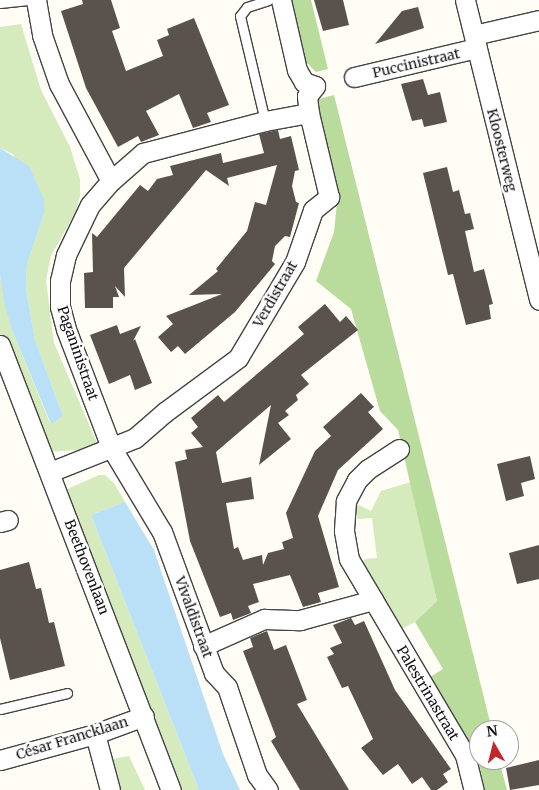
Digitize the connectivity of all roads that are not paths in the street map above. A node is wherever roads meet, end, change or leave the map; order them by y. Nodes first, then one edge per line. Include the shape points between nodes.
1 (28, 0) edge
2 (36, 0) edge
3 (268, 0) edge
4 (281, 0) edge
5 (465, 0) edge
6 (0, 3) edge
7 (539, 20) edge
8 (475, 42) junction
9 (354, 77) dead end
10 (309, 114) junction
11 (265, 121) junction
12 (111, 181) junction
13 (539, 300) edge
14 (0, 345) edge
15 (111, 447) junction
16 (399, 449) dead end
17 (50, 472) junction
18 (373, 600) junction
19 (203, 646) junction
20 (67, 692) dead end
21 (0, 709) edge
22 (144, 716) junction
23 (95, 734) junction
24 (0, 760) edge
25 (110, 790) edge
26 (171, 790) edge
27 (268, 790) edge
28 (474, 790) edge

1 - 6 lane
2 - 12 street via 42,35 59,84
3 - 11 lane via 247,7 240,16
4 - 10 street, Verdistraat via 298,70 304,82 322,84 307,96
5 - 8 street, Kloosterweg
7 - 8 street, Puccinistraat
8 - 9 street, Puccinistraat
8 - 13 street, Kloosterweg
10 - 11 street, Paganinistraat
10 - 15 street, Verdistraat via 329,197 313,210 295,262 238,358 135,438
11 - 12 street, Paganinistraat via 143,154
12 - 15 street, Paganinistraat via 90,206 66,255 60,281 60,307
14 - 17 street, Beethovenlaan
15 - 17 street, Verdistraat
15 - 19 street, Vivaldistraat via 162,532
16 - 18 street, Palestrinastraat via 357,480 346,502 344,531 349,559
17 - 22 street, Beethovenlaan
18 - 19 street via 300,620 264,619
18 - 28 street, Palestrinastraat via 465,755
19 - 27 street, Vivaldistraat via 214,673 227,687 257,776
20 - 21 lane
22 - 23 street, César Francklaan
22 - 26 street, Beethovenlaan
23 - 24 street, César Francklaan
23 - 25 street

